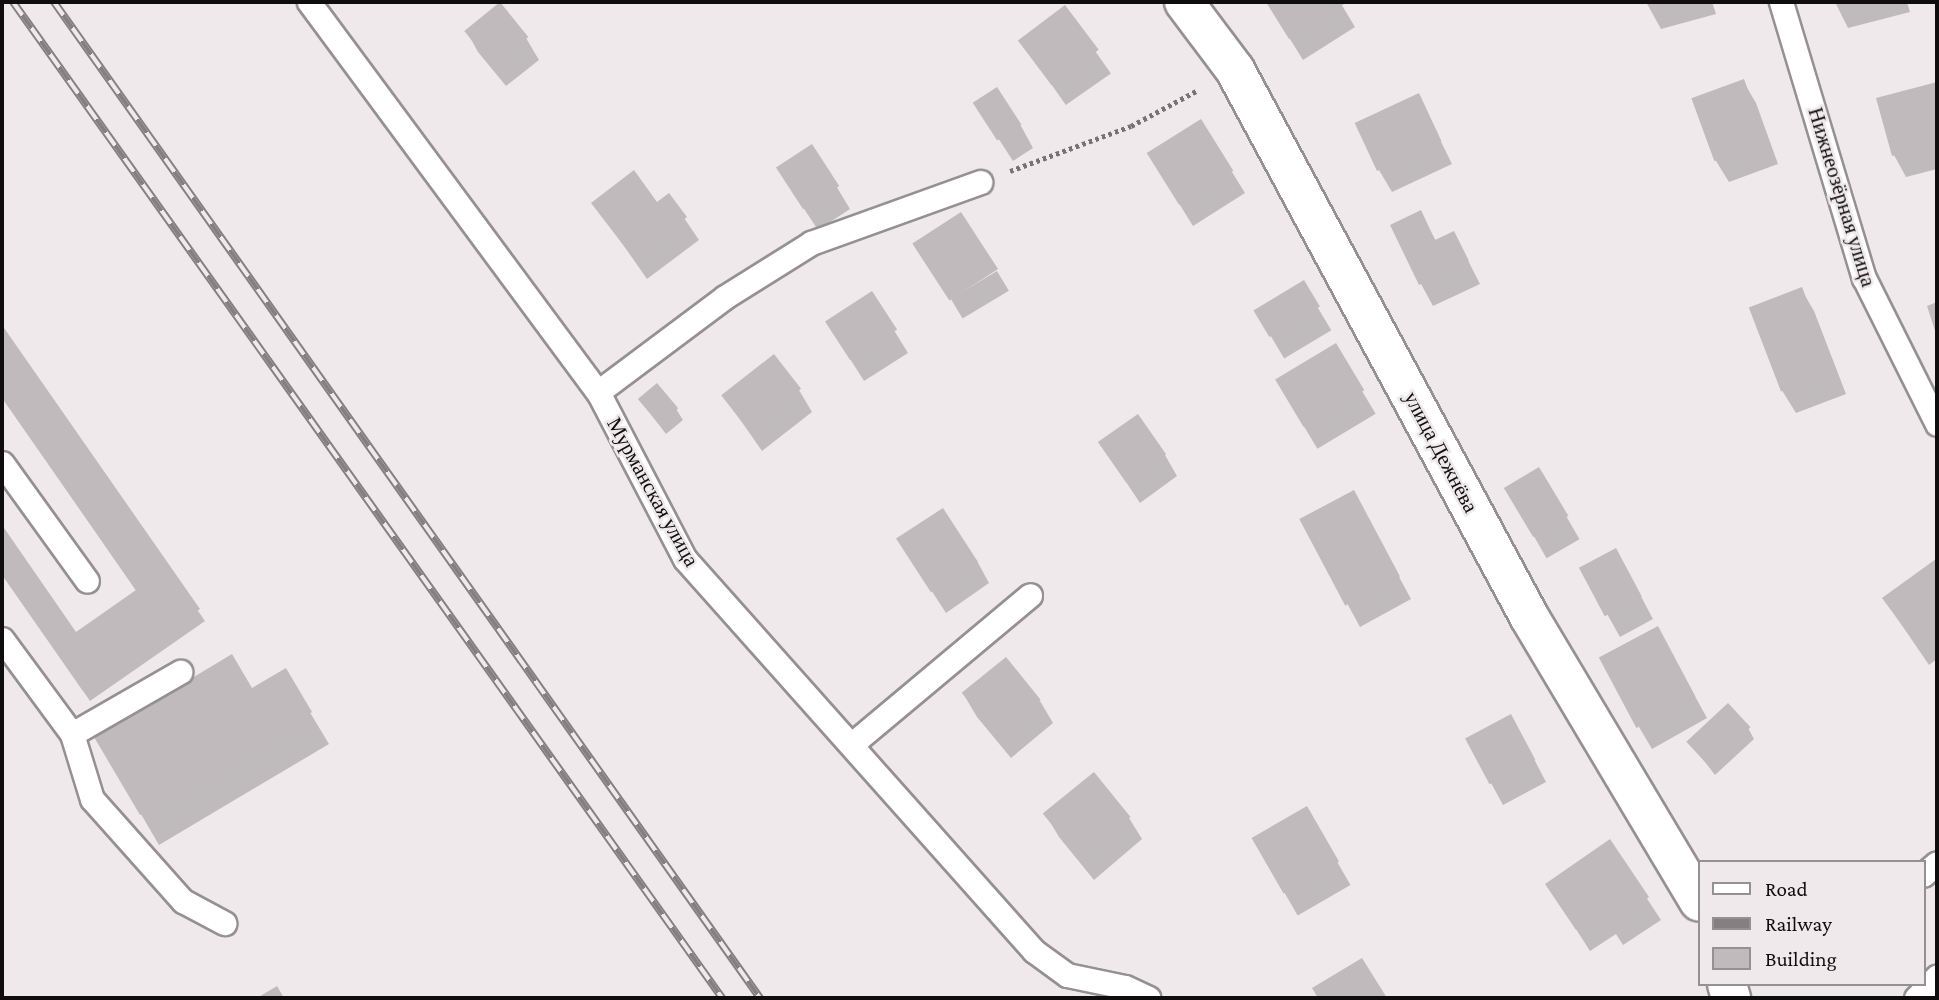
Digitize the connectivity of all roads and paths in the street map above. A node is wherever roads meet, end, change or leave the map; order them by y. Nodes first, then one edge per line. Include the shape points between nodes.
1 (309, 2) edge
2 (1184, 2) edge
3 (1781, 2) edge
4 (1235, 70) junction
5 (980, 182) joint
6 (598, 392) junction
7 (1937, 424) edge
8 (2, 463) edge
9 (87, 581) dead end
10 (1030, 595) dead end
11 (2, 639) edge
12 (180, 672) dead end
13 (72, 734) junction
14 (852, 744) junction
15 (1698, 900) edge
16 (224, 923) dead end
17 (1937, 976) edge
18 (1149, 998) edge
19 (1916, 998) edge

1 - 6 lane, Мурманская улица
2 - 4 street, улица Дежнёва
3 - 7 lane, Нижнеозёрная улица via 1864,278
4 - 5 path via 1131,126
4 - 15 street, улица Дежнёва via 1531,618
5 - 6 lane via 811,243 725,297
6 - 14 lane, Мурманская улица via 685,559
8 - 9 lane
10 - 14 lane
11 - 13 lane
12 - 13 lane
13 - 16 lane via 92,799 183,901
14 - 18 lane, Мурманская улица via 1034,951 1067,975 1125,987
17 - 19 lane

